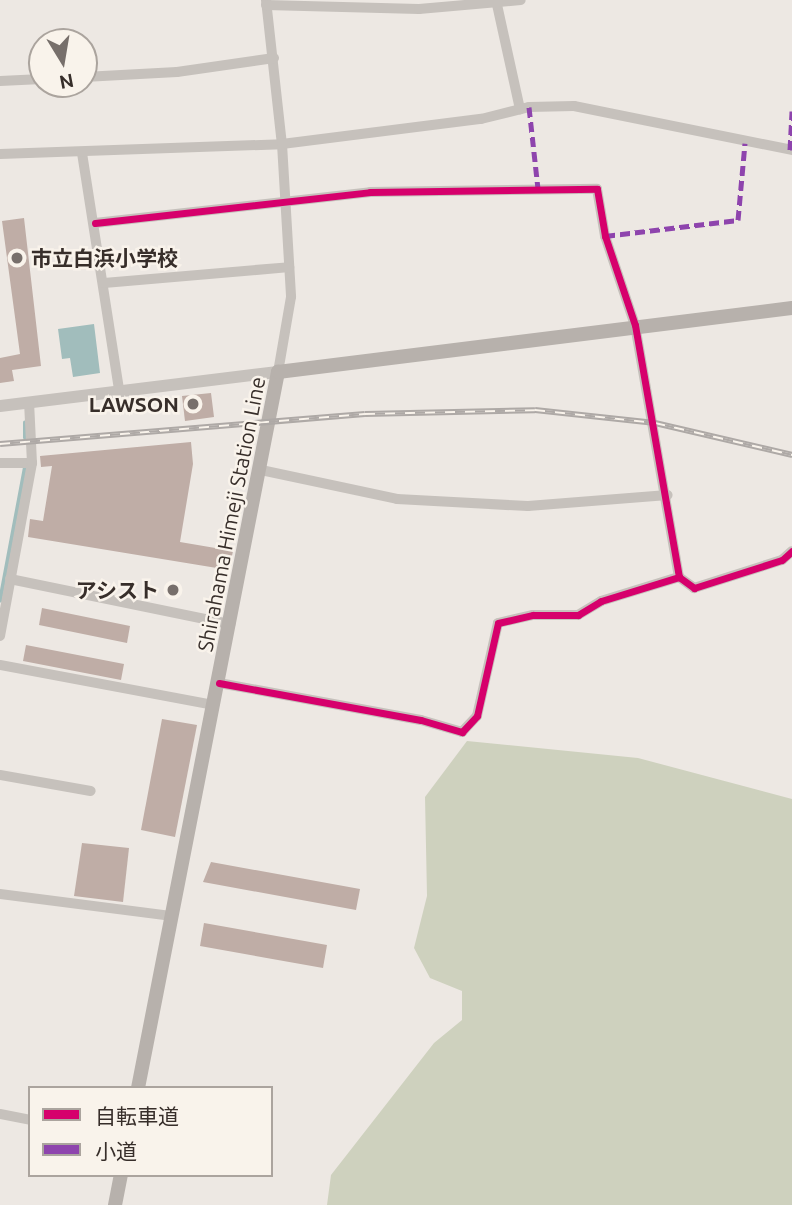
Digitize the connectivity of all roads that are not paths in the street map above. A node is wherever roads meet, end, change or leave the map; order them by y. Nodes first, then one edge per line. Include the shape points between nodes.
1 (521, 0) edge
2 (496, 2) edge
3 (266, 3) edge
4 (274, 58) junction
5 (98, 76) edge
6 (28, 80) edge
7 (0, 81) edge
8 (520, 109) junction
9 (282, 144) junction
10 (792, 150) edge
11 (82, 153) junction
12 (0, 154) edge
13 (286, 202) junction
14 (95, 223) junction
15 (289, 267) junction
16 (104, 283) junction
17 (792, 307) edge
18 (635, 325) junction
19 (278, 372) junction
20 (119, 390) junction
21 (29, 402) junction
22 (0, 406) edge
23 (0, 463) edge
24 (32, 463) junction
25 (261, 470) junction
26 (668, 495) junction
27 (792, 551) edge
28 (6, 566) edge
29 (679, 577) junction
30 (10, 579) junction
31 (230, 624) junction
32 (0, 636) edge
33 (0, 665) edge
34 (219, 683) junction
35 (214, 705) junction
36 (0, 775) edge
37 (91, 791) dead end
38 (0, 894) edge
39 (171, 916) junction
40 (138, 1086) edge
41 (0, 1114) edge
42 (28, 1120) edge
43 (121, 1177) edge
44 (115, 1205) edge

1 - 2 street
2 - 3 street via 419,9
2 - 8 street
3 - 4 street
4 - 5 street via 177,72
4 - 9 street
6 - 7 street
8 - 9 street via 481,119
8 - 10 street via 574,106
9 - 11 street
9 - 13 street
11 - 12 street
11 - 14 street
13 - 14 street
13 - 15 street
13 - 18 street via 370,192 597,189 605,236
14 - 16 street
15 - 16 street
15 - 19 street via 291,297
16 - 20 street
17 - 18 main road, Shirahama Himeji Station Line
18 - 19 main road, Shirahama Himeji Station Line
18 - 26 street
19 - 20 street
19 - 25 main road, Shirahama Himeji Station Line
20 - 21 street
21 - 22 street
21 - 24 street
23 - 24 street
24 - 28 street
25 - 26 street via 397,499 528,506
25 - 31 main road, Shirahama Himeji Station Line
26 - 29 street
27 - 29 street via 782,559 694,588
28 - 30 street
29 - 34 street via 601,601 578,615 533,615 498,623 477,716 462,732 421,720
30 - 31 street
30 - 32 street
31 - 34 main road, Shirahama Himeji Station Line
33 - 35 street
34 - 35 main road, Shirahama Himeji Station Line
35 - 39 main road, Shirahama Himeji Station Line
36 - 37 street
38 - 39 street
39 - 40 main road, Shirahama Himeji Station Line
41 - 42 street
43 - 44 main road

